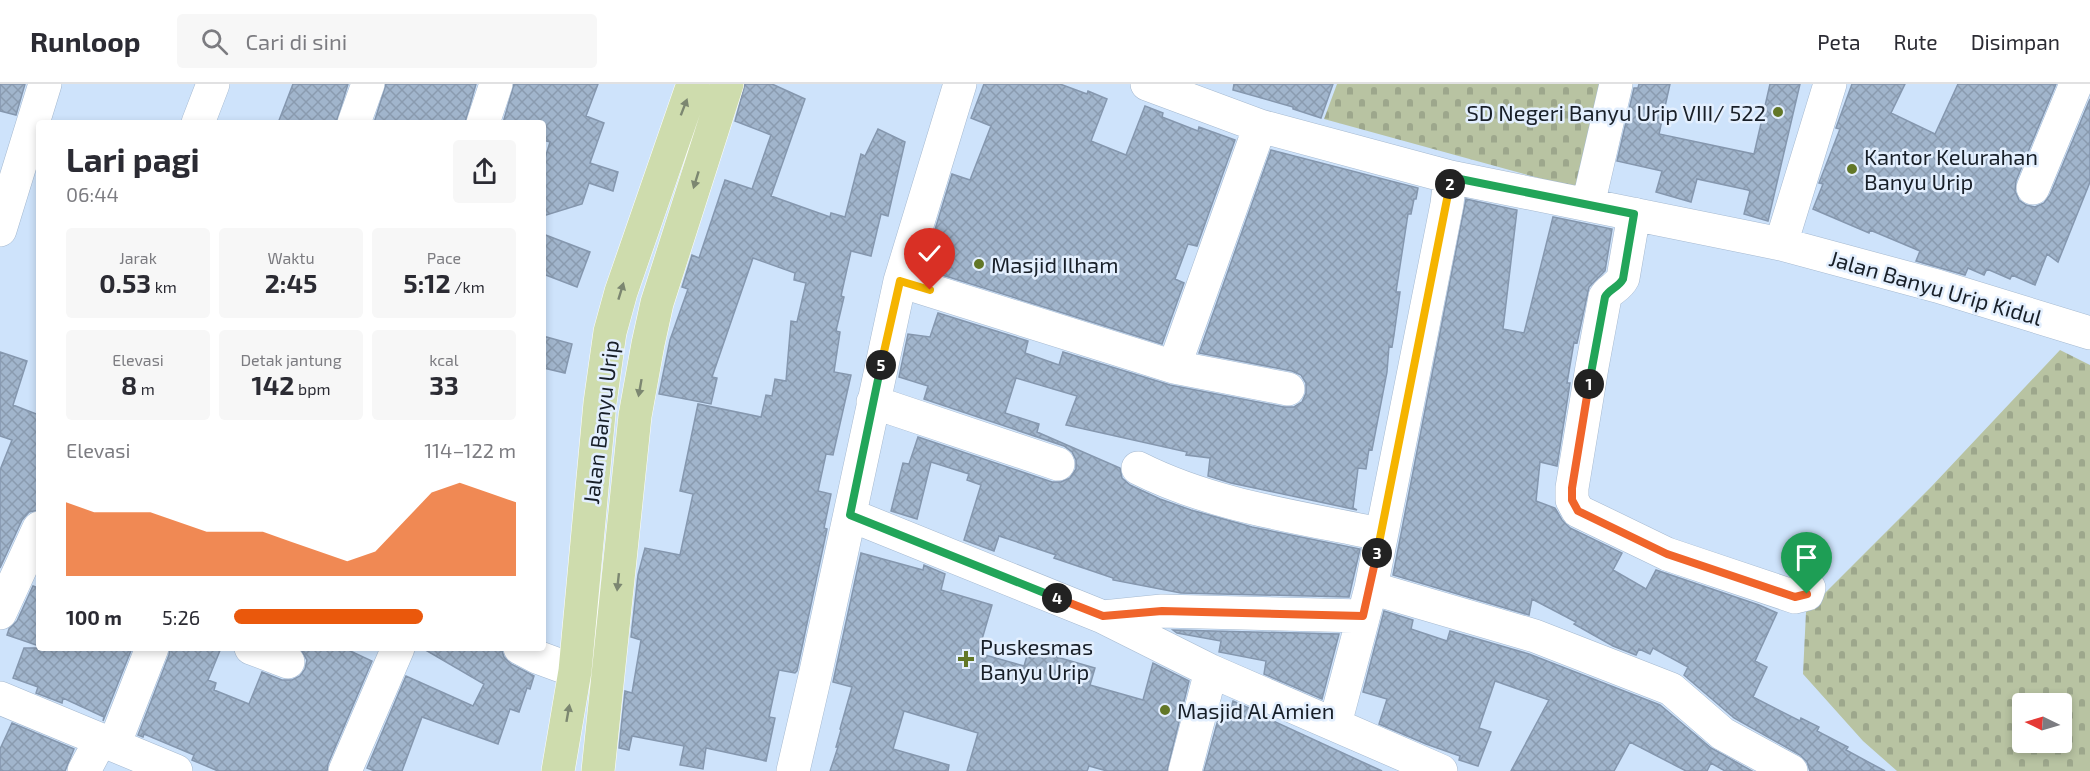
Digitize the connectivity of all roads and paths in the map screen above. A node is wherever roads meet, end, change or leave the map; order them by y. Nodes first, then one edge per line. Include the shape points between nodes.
1 (45, 84) edge
2 (213, 84) edge
3 (368, 84) edge
4 (496, 84) edge
5 (693, 84) edge
6 (727, 84) edge
7 (960, 84) edge
8 (1147, 84) edge
9 (1616, 84) edge
10 (1830, 84) edge
11 (2076, 84) edge
12 (199, 120) edge
13 (355, 120) edge
14 (484, 120) edge
15 (1260, 126) junction
16 (1450, 177) junction
17 (2033, 188) dead end
18 (1588, 205) junction
19 (1634, 214) junction
20 (0, 230) edge
21 (1781, 244) junction
22 (900, 281) junction
23 (610, 332) junction
24 (2090, 333) edge
25 (648, 344) junction
26 (1174, 367) junction
27 (1288, 389) dead end
28 (873, 402) junction
29 (1058, 464) dead end
30 (1138, 468) dead end
31 (850, 515) junction
32 (1380, 534) junction
33 (36, 535) edge
34 (1809, 588) dead end
35 (1367, 602) junction
36 (0, 614) edge
37 (1103, 616) junction
38 (151, 651) edge
39 (259, 651) edge
40 (397, 651) edge
41 (526, 651) edge
42 (288, 662) dead end
43 (575, 671) junction
44 (1211, 671) junction
45 (0, 698) edge
46 (1335, 724) junction
47 (107, 743) junction
48 (1407, 764) edge
49 (84, 771) edge
50 (176, 771) edge
51 (345, 771) edge
52 (558, 771) edge
53 (598, 771) edge
54 (793, 771) edge
55 (1185, 771) edge
56 (1441, 771) edge
57 (1791, 771) edge

1 - 20 street
2 - 12 street
3 - 13 street
4 - 14 street
23 -> 5 main road, Jalan Banyu Urip
6 -> 25 main road, Jalan Banyu Urip via 657,303
7 - 22 street
8 - 15 street, Jalan Banyu Urip Kidul
9 - 18 street
10 - 21 street
11 - 17 street
15 - 16 street, Jalan Banyu Urip Kidul
15 - 26 street
16 - 18 street, Jalan Banyu Urip Kidul
16 - 32 street
18 - 19 street, Jalan Banyu Urip Kidul
19 - 21 street, Jalan Banyu Urip Kidul
19 - 34 street via 1623,279 1605,297 1572,500 1578,511 1667,554 1795,597 1807,594
21 - 24 street, Jalan Banyu Urip Kidul
22 - 26 street
22 - 28 street
23 - 25 main road
23 - 43 main road, Jalan Banyu Urip via 597,425
25 -> 53 main road, Jalan Banyu Urip via 635,416
26 - 27 street
28 - 29 street
28 - 31 street
30 - 32 street via 1164,481 1234,504
31 - 37 street
31 - 54 street
32 - 35 street
33 - 36 street
35 - 37 street
35 - 46 street
35 - 57 street via 1535,636 1671,689 1723,734
37 - 44 street
38 - 47 street
39 - 42 street
40 - 51 street
41 - 43 street
52 -> 43 main road, Jalan Banyu Urip
44 - 46 street
44 - 55 street
45 - 47 street
46 - 48 street
47 - 49 street
47 - 50 street
48 - 56 street

